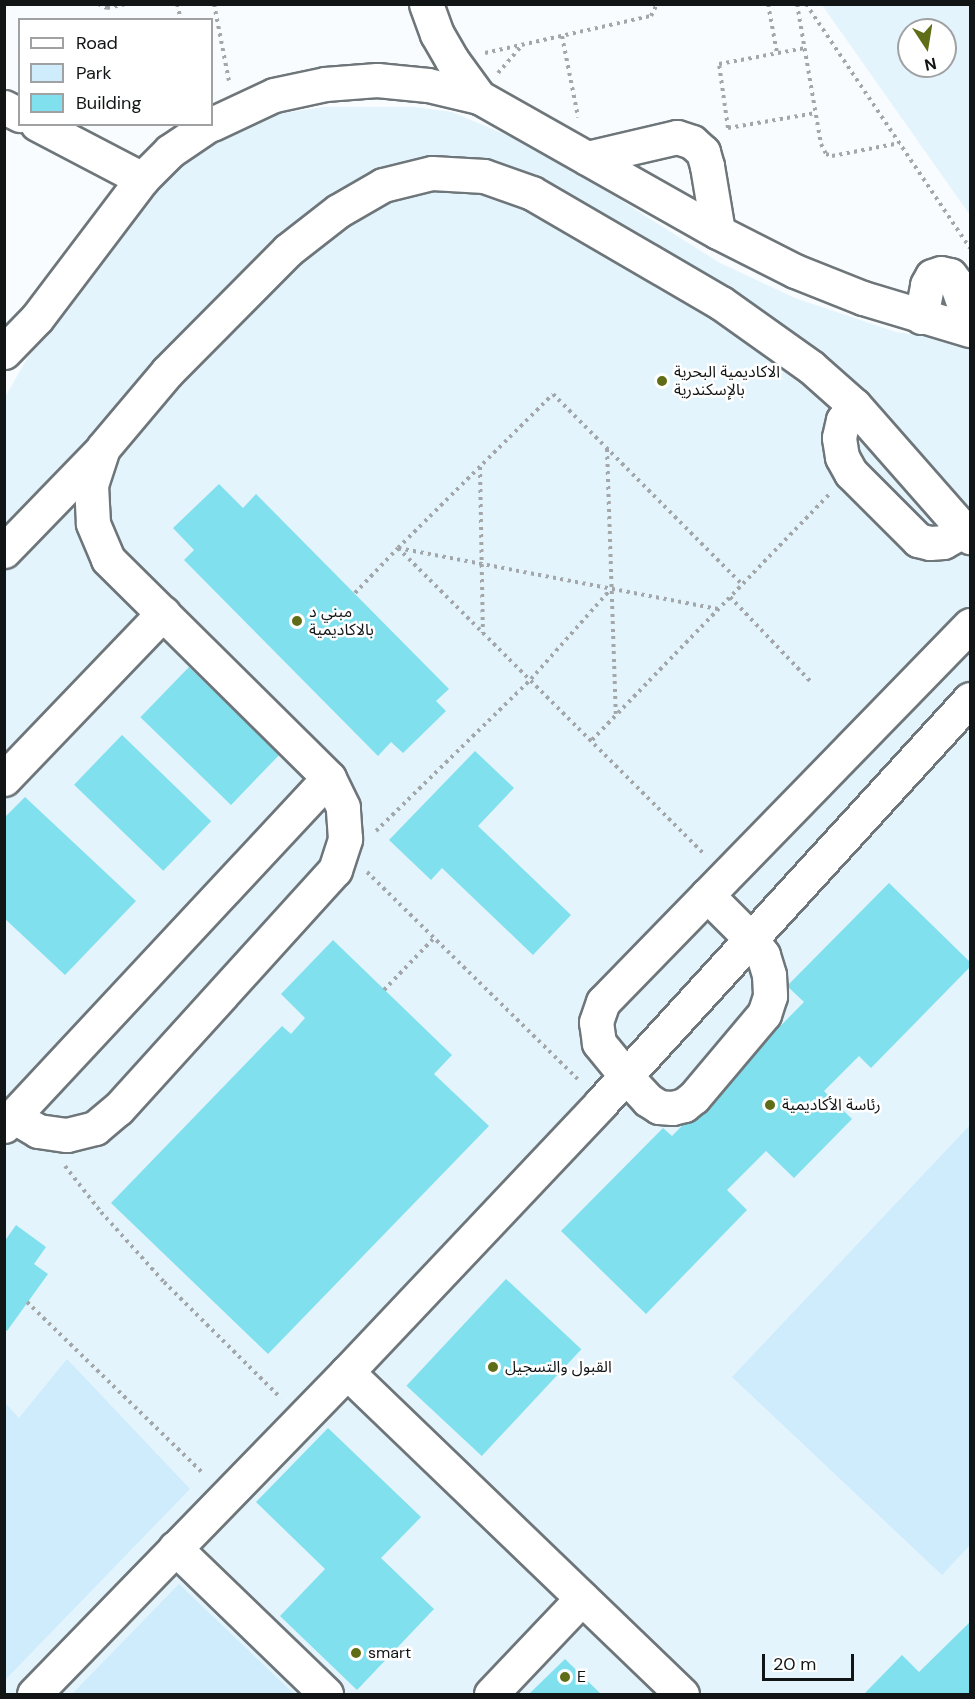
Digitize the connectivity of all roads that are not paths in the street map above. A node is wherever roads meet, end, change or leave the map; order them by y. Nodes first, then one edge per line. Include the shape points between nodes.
1 (426, 4) edge
2 (479, 97) junction
3 (4, 107) edge
4 (18, 114) edge
5 (219, 120) edge
6 (41, 126) edge
7 (210, 126) edge
8 (587, 158) junction
9 (142, 179) junction
10 (718, 232) junction
11 (921, 317) junction
12 (970, 322) edge
13 (970, 330) edge
14 (4, 352) edge
15 (854, 405) junction
16 (103, 448) junction
17 (968, 533) edge
18 (4, 551) edge
19 (163, 613) junction
20 (970, 625) edge
21 (970, 699) edge
22 (329, 778) junction
23 (4, 779) edge
24 (717, 886) junction
25 (751, 939) junction
26 (626, 1076) junction
27 (18, 1124) edge
28 (347, 1372) junction
29 (175, 1548) junction
30 (582, 1598) junction
31 (34, 1695) edge
32 (326, 1695) edge
33 (491, 1695) edge
34 (682, 1695) edge

1 - 2 street via 437,34
2 - 5 street via 429,85 376,80 325,84 274,95
2 - 8 street
3 - 4 street
6 - 9 street
7 - 9 street via 170,151
8 - 10 street
8 - 10 street via 678,138 692,142 703,152
9 - 14 street via 37,318
10 - 11 street via 795,271
11 - 12 street via 927,285 932,276 941,273 950,275 956,284
11 - 13 street
15 - 16 street via 811,367 721,303 532,193 484,176 432,173 382,185 338,211 288,250 167,372
15 - 17 street
15 - 17 street via 843,420 839,438 842,457 851,473 918,540 943,542
16 - 18 street
16 - 19 street via 91,485 93,523 108,559
19 - 22 street
19 - 23 street
20 - 24 street
21 - 25 street
22 - 27 street
22 - 27 street via 343,807 343,863 118,1109 95,1128 67,1135
24 - 25 street
24 - 26 street via 603,1002 596,1022 599,1043
25 - 26 street
25 - 26 street via 763,955 769,975 770,996 764,1014 694,1097 684,1105 659,1107
26 - 28 street
28 - 29 street
28 - 30 street
29 - 31 street
29 - 32 street
30 - 33 street
30 - 34 street

